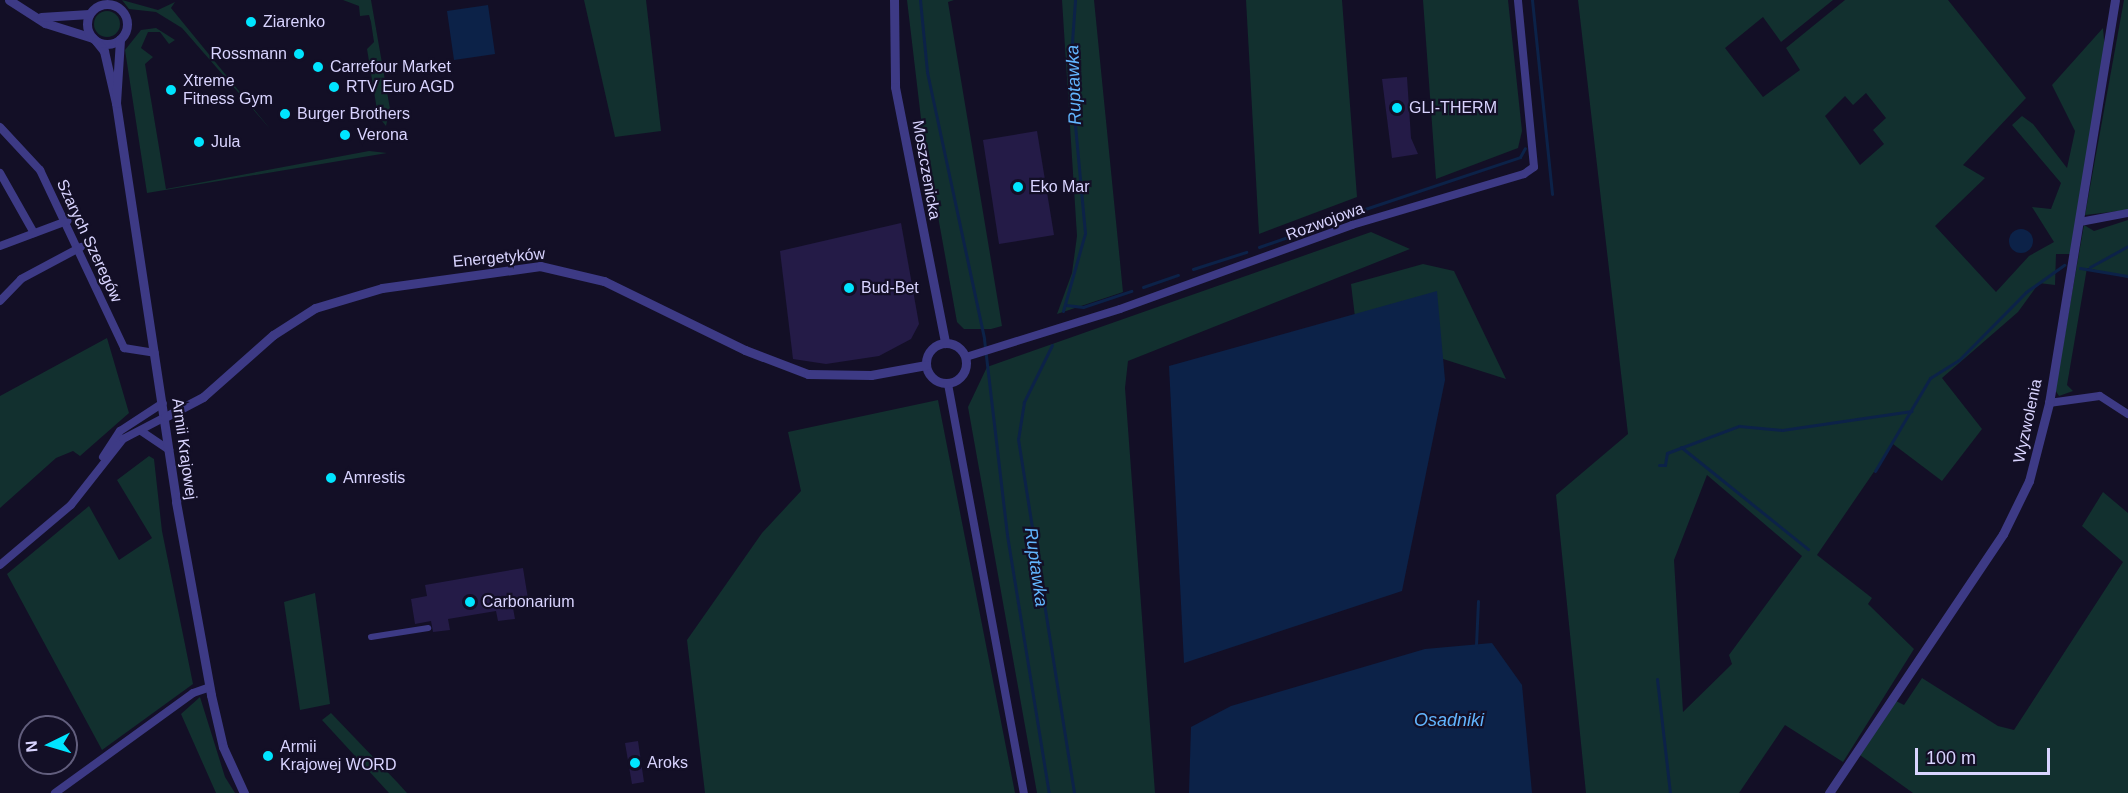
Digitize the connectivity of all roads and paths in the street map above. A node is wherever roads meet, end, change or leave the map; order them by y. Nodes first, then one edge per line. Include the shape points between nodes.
1 (9, 0) edge
2 (894, 0) edge
3 (1518, 0) edge
4 (2115, 0) edge
5 (112, 3) edge
6 (93, 8) edge
7 (41, 17) junction
8 (120, 39) junction
9 (94, 40) junction
10 (117, 103) junction
11 (0, 127) edge
12 (0, 173) edge
13 (2128, 213) edge
14 (67, 221) junction
15 (2080, 222) junction
16 (34, 232) junction
17 (0, 246) edge
18 (81, 248) junction
19 (0, 301) edge
20 (945, 343) junction
21 (155, 353) junction
22 (966, 357) junction
23 (926, 365) junction
24 (948, 384) junction
25 (163, 403) junction
26 (2049, 403) junction
27 (2128, 414) edge
28 (165, 417) junction
29 (141, 431) junction
30 (170, 450) junction
31 (103, 458) junction
32 (0, 565) edge
33 (428, 628) dead end
34 (370, 638) dead end
35 (210, 687) junction
36 (55, 793) edge
37 (244, 793) edge
38 (1024, 793) edge
39 (1829, 793) edge

1 - 7 street
2 - 20 street, Moszczenicka via 895,87
3 - 22 street, Rozwojowa via 1534,167 1524,174 1352,225
4 - 15 street, Wyzwolenia
5 - 6 street
5 - 8 street, Armii Krajowej via 126,21
6 - 7 street
6 - 9 street, Armii Krajowej
7 - 9 street
8 - 9 street
8 - 10 street, Armii Krajowej
9 - 10 street, Armii Krajowej via 104,51
10 - 21 street, Armii Krajowej
11 - 14 street, Szarych Szeregów via 40,170
12 - 16 street
13 - 15 street
14 - 16 street
14 - 18 street, Szarych Szeregów
15 - 26 street, Wyzwolenia
16 - 17 street
18 - 19 street via 21,279
18 - 21 street, Szarych Szeregów via 124,348
20 - 22 street via 957,346
20 - 23 street via 933,348
21 - 25 street, Armii Krajowej
22 - 24 street via 963,375
23 - 24 street via 935,381
23 - 28 street, Energetyków via 861,376 808,374 745,350 604,280 540,266 382,288 324,304 273,335 203,397
24 - 38 street
25 - 28 street, Armii Krajowej
25 - 31 street via 120,430
26 - 27 street via 2100,396
26 - 39 street, Wyzwolenia via 2029,482 2014,516
28 - 29 street
28 - 30 street, Armii Krajowej
29 - 30 street
29 - 31 street via 123,439
30 - 35 street, Armii Krajowej
31 - 32 street via 70,505
33 - 34 street
35 - 36 street via 193,693
35 - 37 street, Armii Krajowej via 223,747

